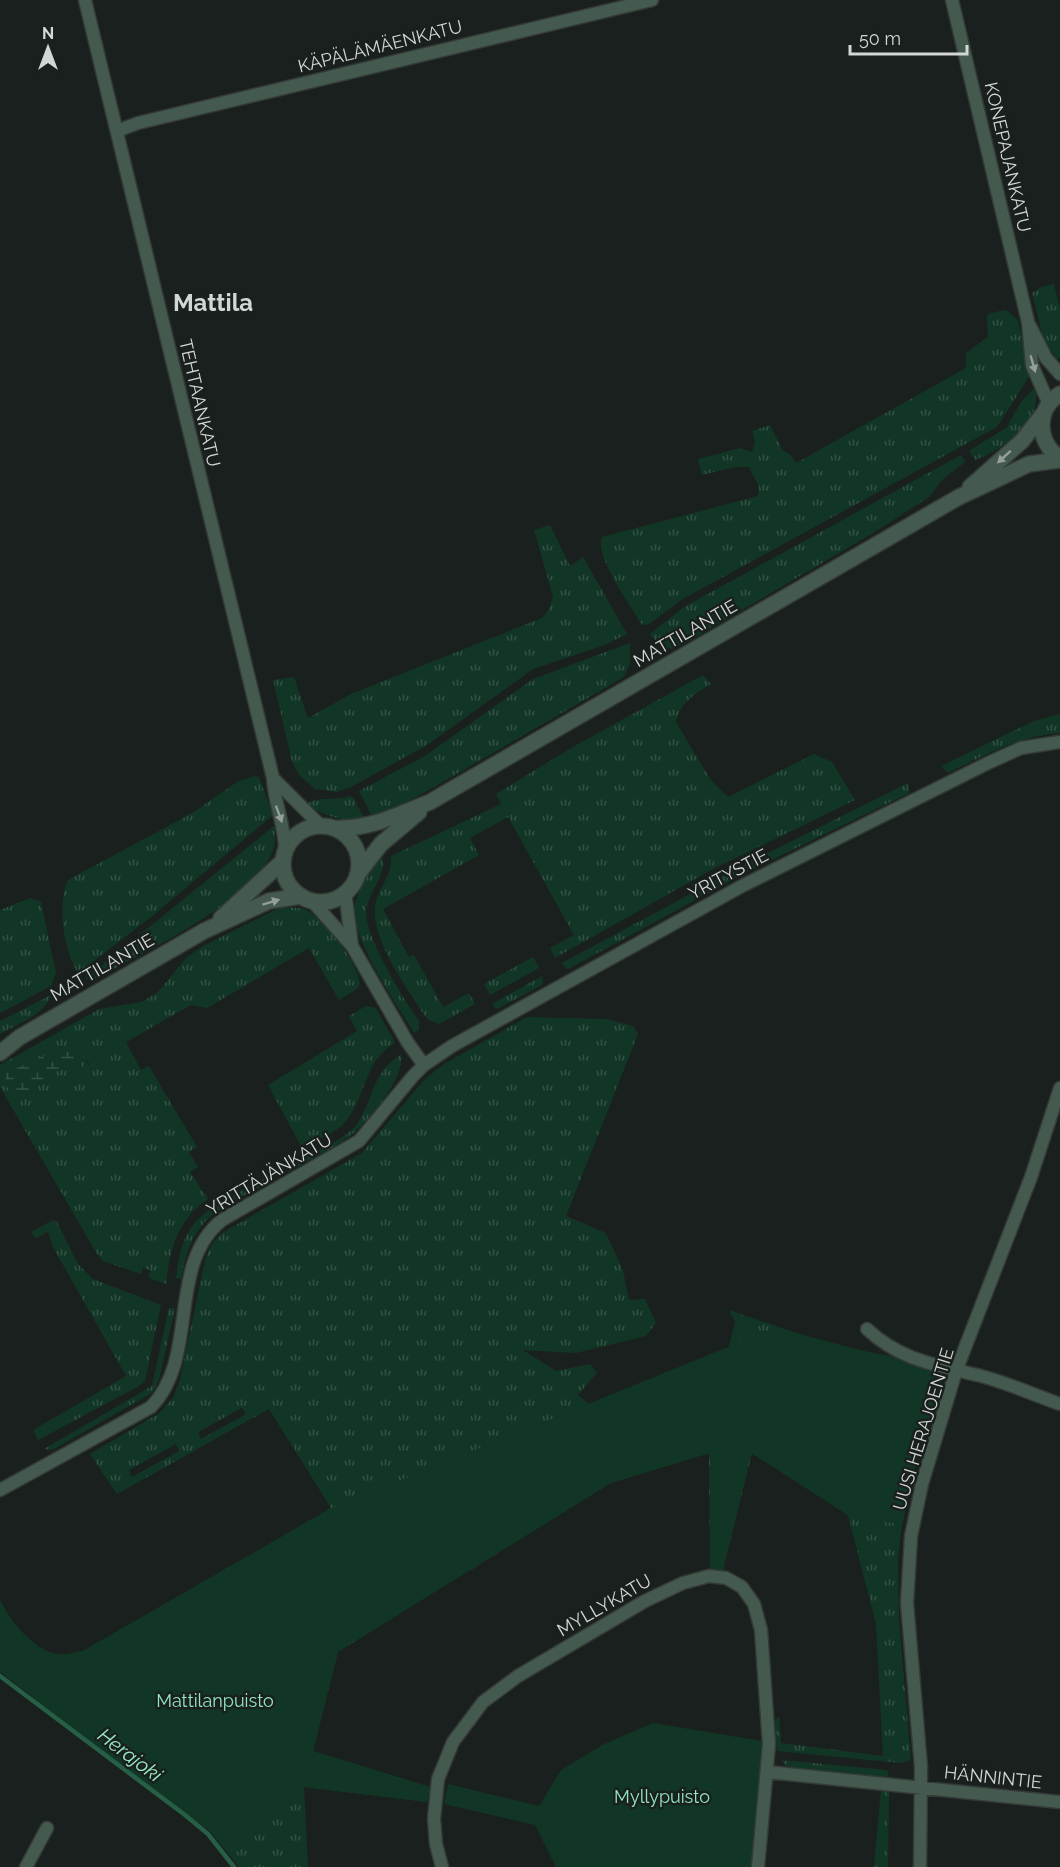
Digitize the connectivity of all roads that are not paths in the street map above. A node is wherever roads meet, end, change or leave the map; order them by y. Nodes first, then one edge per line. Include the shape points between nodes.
1 (85, 0) edge
2 (652, 0) edge
3 (952, 0) edge
4 (117, 131) junction
5 (1028, 322) junction
6 (1060, 374) edge
7 (1051, 404) edge
8 (1060, 459) edge
9 (959, 497) junction
10 (1060, 742) edge
11 (273, 778) junction
12 (430, 802) junction
13 (327, 827) junction
14 (284, 855) junction
15 (357, 875) junction
16 (345, 892) junction
17 (307, 899) junction
18 (204, 931) junction
19 (352, 946) junction
20 (20, 1037) junction
21 (0, 1045) edge
22 (0, 1053) edge
23 (424, 1065) junction
24 (1060, 1088) edge
25 (867, 1329) dead end
26 (956, 1371) junction
27 (1060, 1404) edge
28 (0, 1490) edge
29 (767, 1772) junction
30 (922, 1787) junction
31 (1060, 1802) edge
32 (47, 1828) dead end
33 (26, 1867) edge
34 (442, 1867) edge
35 (758, 1867) edge
36 (920, 1867) edge

1 - 4 street, TEHTAANKATU
2 - 4 street, KÄPÄLÄMÄENKATU
3 - 5 street, KONEPAJANKATU
4 - 11 street, TEHTAANKATU
5 - 6 street, KONEPAJANKATU via 1046,358
5 -> 7 street, KONEPAJANKATU via 1032,365
7 - 8 street via 1042,435
7 -> 9 street, MATTILANTIE via 1022,441
8 - 9 street, MATTILANTIE via 1036,462
9 - 12 street, MATTILANTIE
10 - 23 street, YRITYSTIE via 1022,748 742,886
11 - 13 street
11 -> 14 street, TEHTAANKATU via 274,801 285,831
12 - 13 street, MATTILANTIE via 372,826
12 - 15 street, MATTILANTIE via 381,844
13 - 14 street via 299,832
13 - 15 street via 353,844
14 - 17 street via 287,881
14 - 18 street, MATTILANTIE
15 - 16 street
16 - 17 street via 324,902
16 - 19 street
18 -> 17 street, MATTILANTIE via 269,901
17 - 19 street
18 - 20 street, MATTILANTIE
19 - 23 street
20 - 21 street, MATTILANTIE
20 - 22 street, MATTILANTIE
23 - 28 street, YRITTÄJÄNKATU via 359,1141 222,1220 203,1238 167,1386 151,1407
24 - 26 street, UUSI HERAJOENTIE via 1031,1177
25 - 26 street via 885,1346 901,1354
26 - 27 street via 982,1376
26 - 30 street, UUSI HERAJOENTIE via 922,1484 909,1554 908,1615
29 - 30 street
29 - 34 street, MYLLYKATU via 768,1727 757,1614 748,1595 735,1582 717,1575 698,1578 645,1601 518,1676 466,1720 445,1760 435,1795 436,1844
29 - 35 street, MYLLYKATU
30 - 31 street, HÄNNINTIE
30 - 36 street, UUSI HERAJOENTIE
32 - 33 street

